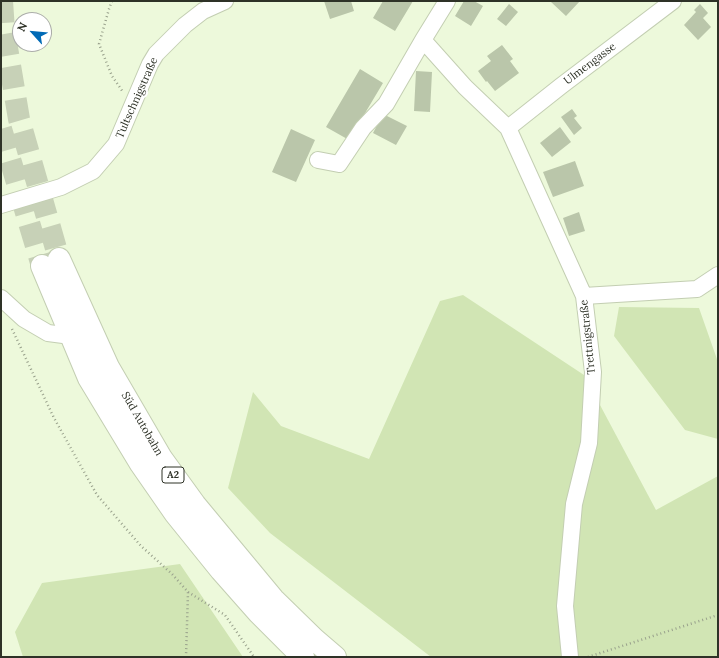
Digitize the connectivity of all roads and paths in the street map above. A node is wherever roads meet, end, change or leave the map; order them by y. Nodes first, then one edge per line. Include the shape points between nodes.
1 (112, 1) edge
2 (225, 1) edge
3 (447, 1) edge
4 (673, 1) edge
5 (423, 40) junction
6 (132, 105) junction
7 (508, 128) junction
8 (318, 160) dead end
9 (1, 205) edge
10 (718, 275) edge
11 (584, 296) junction
12 (1, 298) edge
13 (9, 322) dead end
14 (71, 336) junction
15 (188, 592) junction
16 (718, 615) edge
17 (186, 657) edge
18 (254, 657) edge
19 (303, 657) edge
20 (335, 657) edge
21 (570, 657) edge
22 (588, 657) edge

1 - 6 path via 99,44 112,76
2 - 6 street, Tultschnigstraße via 203,11 156,54
3 - 5 street
4 - 7 street, Ulmengasse
5 - 7 street, Trettnigstraße via 465,87
5 - 8 street via 386,104 363,128 339,164
6 - 9 street, Tultschnigstraße via 116,144 93,171 61,187
7 - 11 street, Trettnigstraße
10 - 11 street via 697,289
11 - 21 street, Trettnigstraße via 593,372 589,443 574,504 565,606
12 - 14 street via 24,319 48,333
13 - 15 path via 54,418 97,495 141,546
14 - 19 highway, Süd Autobahn / A2 via 89,378 141,464 175,514 259,613
14 - 20 highway, Süd Autobahn / A2 via 51,263 161,458 195,505 273,599
15 - 17 path
15 - 18 path via 226,615
16 - 22 path

